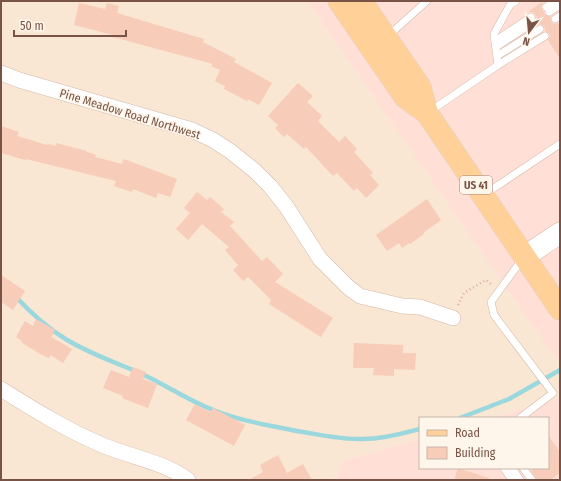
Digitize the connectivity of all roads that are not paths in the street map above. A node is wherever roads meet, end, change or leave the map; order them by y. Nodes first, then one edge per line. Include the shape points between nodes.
1 (339, 1) edge
2 (361, 1) edge
3 (427, 1) edge
4 (516, 1) edge
5 (556, 1) edge
6 (560, 5) edge
7 (533, 19) dead end
8 (540, 29) dead end
9 (545, 36) dead end
10 (386, 37) junction
11 (496, 44) junction
12 (497, 56) junction
13 (498, 66) junction
14 (1, 73) edge
15 (427, 113) junction
16 (560, 144) edge
17 (483, 195) junction
18 (560, 233) edge
19 (524, 257) junction
20 (560, 309) edge
21 (453, 318) road end
22 (1, 388) edge
23 (521, 417) edge
24 (505, 469) edge
25 (513, 469) edge
26 (524, 469) edge
27 (188, 480) edge
28 (512, 480) edge
29 (520, 480) edge
30 (532, 480) edge

1 - 15 main road, US 41 via 405,97
2 - 10 main road, US 41
3 - 10 lane
4 - 11 lane via 510,5 494,34
5 - 6 lane via 548,10
7 - 11 lane
8 - 12 lane
9 - 13 lane
10 - 15 main road, US 41 via 420,87
11 - 12 lane
12 - 13 lane
13 - 15 lane
14 - 21 street, Pine Meadow Road Northwest via 192,130 213,140 255,171 270,186 320,259 348,288 360,296 402,306 420,307
15 - 17 main road, US 41
16 - 17 lane
17 - 19 main road, US 41
18 - 19 main road
19 - 20 main road, US 41
19 - 23 lane via 491,302 494,314 553,393
22 - 27 street via 61,426 169,469
24 - 28 lane
25 - 29 lane
26 - 30 lane

